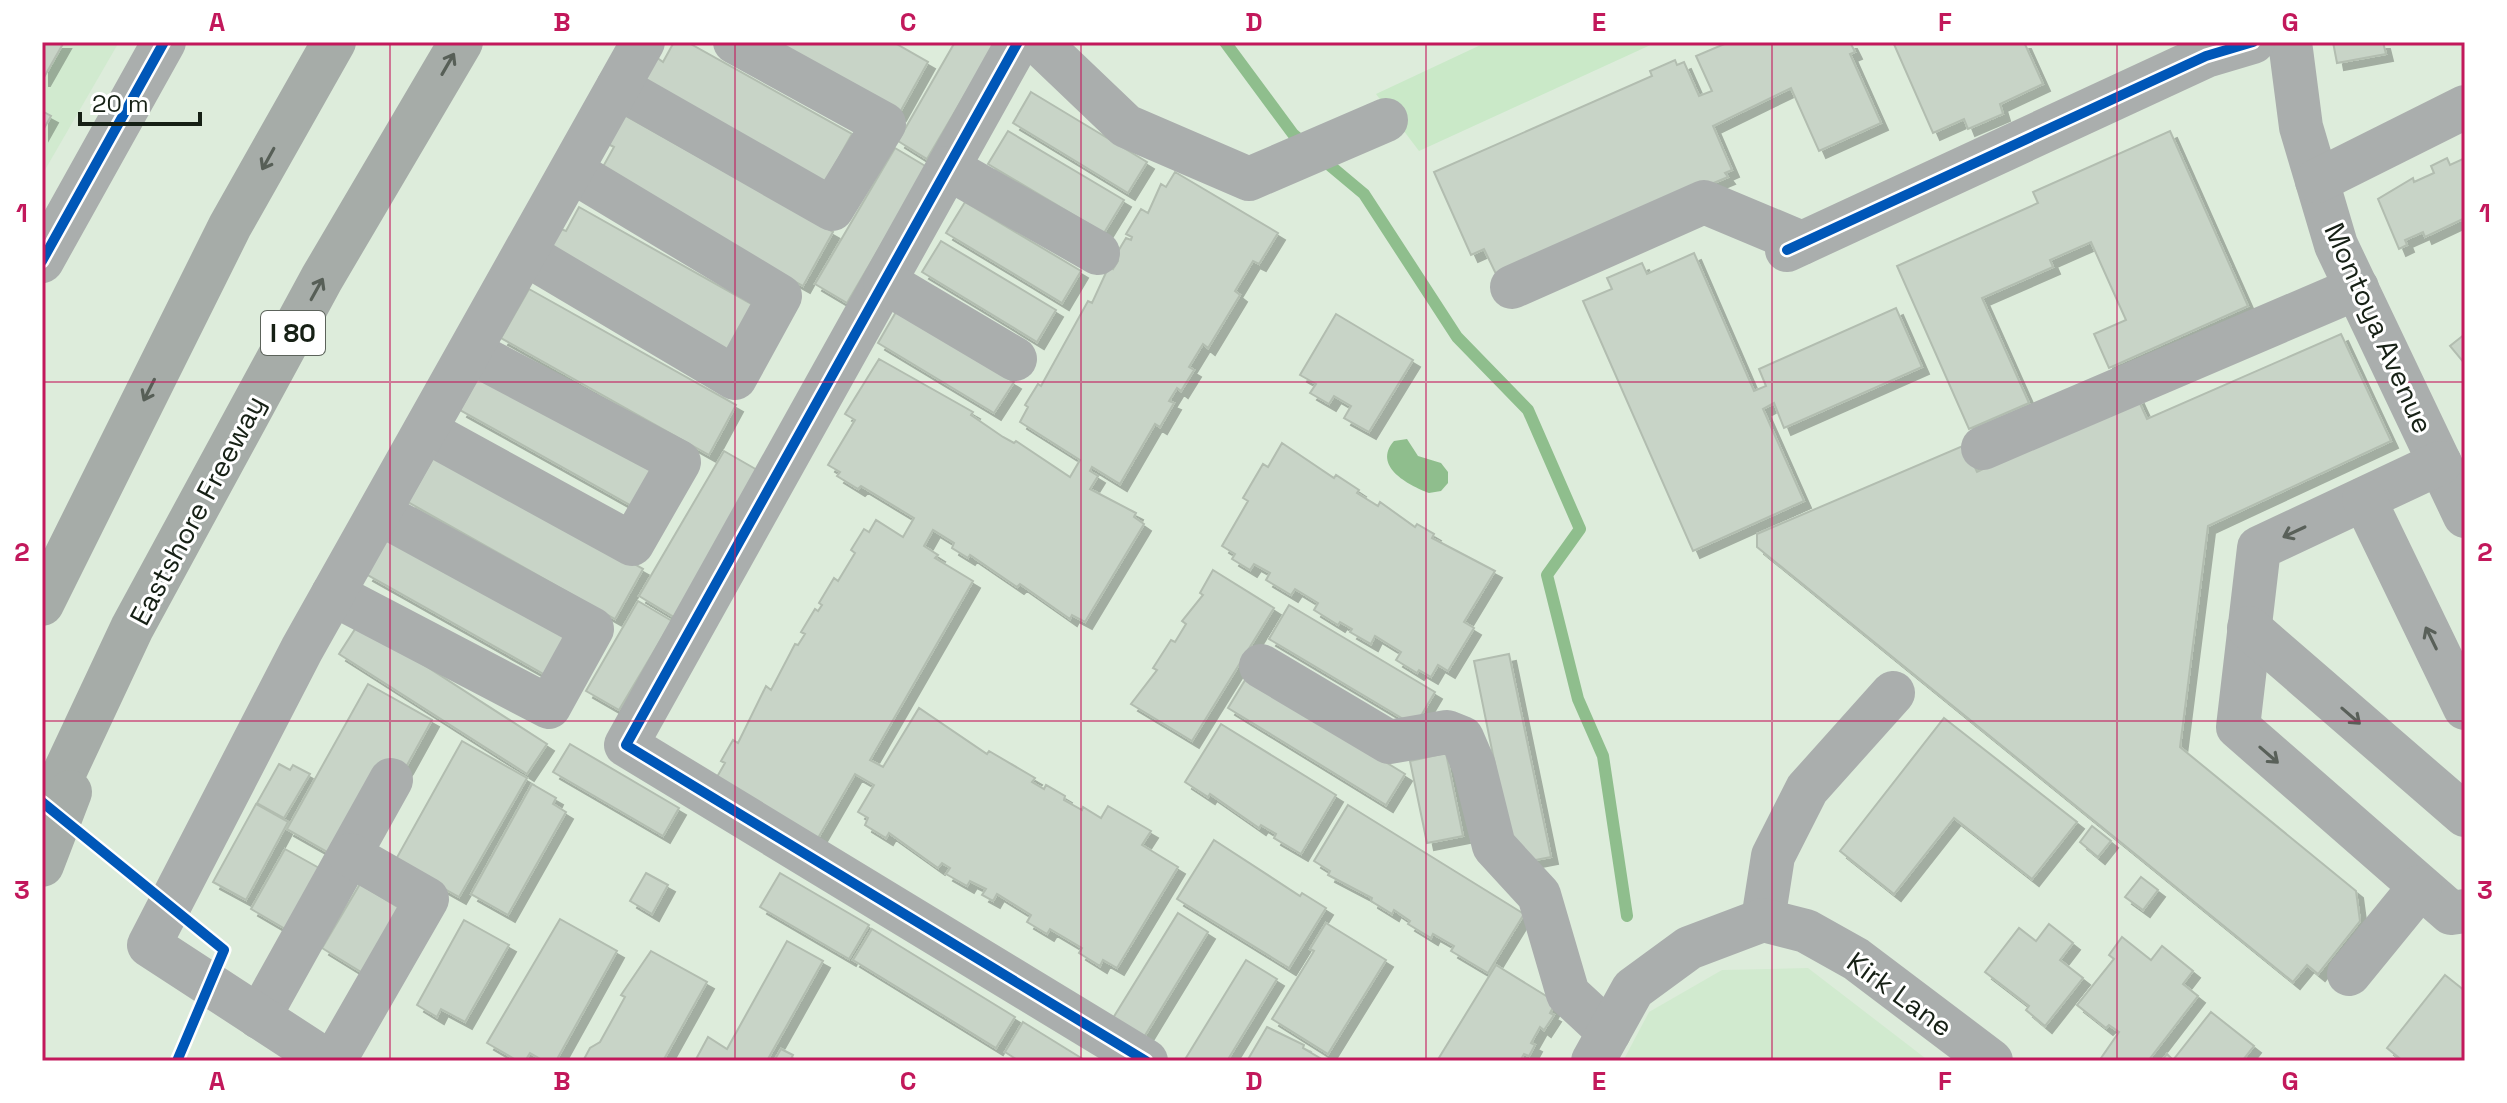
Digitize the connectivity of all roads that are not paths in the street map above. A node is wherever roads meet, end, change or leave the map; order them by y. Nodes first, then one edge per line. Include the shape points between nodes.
1 (164, 42) edge
2 (334, 42) edge
3 (461, 42) edge
4 (643, 42) edge
5 (735, 42) edge
6 (1018, 42) edge
7 (1038, 42) edge
8 (2253, 42) edge
9 (2290, 42) edge
10 (618, 87) junction
11 (2465, 107) edge
12 (1386, 120) dead end
13 (948, 168) junction
14 (572, 171) junction
15 (2317, 181) junction
16 (1098, 253) dead end
17 (526, 254) junction
18 (42, 261) edge
19 (885, 282) junction
20 (1512, 287) dead end
21 (2357, 288) junction
22 (471, 352) junction
23 (1015, 359) dead end
24 (426, 431) junction
25 (1983, 448) dead end
26 (2440, 463) junction
27 (2364, 499) junction
28 (379, 513) junction
29 (2465, 516) edge
30 (333, 594) junction
31 (42, 604) edge
32 (132, 628) junction
33 (2249, 628) junction
34 (1261, 666) dead end
35 (1893, 693) dead end
36 (2465, 708) edge
37 (391, 780) dead end
38 (2465, 815) edge
39 (42, 820) edge
40 (350, 855) junction
41 (42, 865) edge
42 (2420, 887) junction
43 (2465, 911) edge
44 (1763, 920) junction
45 (2349, 974) dead end
46 (259, 1017) junction
47 (1601, 1046) edge
48 (322, 1059) edge
49 (1146, 1061) edge
50 (1991, 1061) edge

1 - 18 street
2 -> 31 highway via 230,226
32 -> 3 highway, Eastshore Freeway / I 80 via 322,278
4 - 10 street
5 - 10 street via 884,124 832,209
6 - 13 street
7 - 12 street via 1126,126 1249,179
8 - 20 street via 2206,56 1794,247 1704,202
9 - 15 street, Montoya Avenue via 2301,127
10 - 14 street
11 - 15 street
13 - 16 street
13 - 19 street
14 - 17 street
14 - 17 street via 780,296 735,378
15 - 21 street, Montoya Avenue via 2336,245
17 - 22 street
19 - 23 street
19 - 49 street via 626,745
21 - 25 street
21 - 26 street, Montoya Avenue
22 - 24 street
22 - 24 street via 679,462 632,544
24 - 28 street
26 - 27 street
26 - 29 street, Montoya Avenue
27 -> 33 street via 2259,548
36 -> 27 street
28 - 30 street
28 - 30 street via 592,629 549,707
30 - 46 street via 149,945
32 - 39 highway, Eastshore Freeway / I 80
32 - 41 highway
33 -> 38 street
33 -> 42 street via 2238,727
34 - 47 street via 1389,742 1447,732 1462,738 1494,846 1539,895 1568,994
35 - 44 street via 1807,789 1773,856
37 - 40 street
40 - 46 street
40 - 48 street via 427,899
42 - 43 street via 2451,913
42 - 45 street
44 - 47 street via 1689,948 1633,989
44 - 50 street, Kirk Lane via 1806,931 1856,959
46 - 48 street

